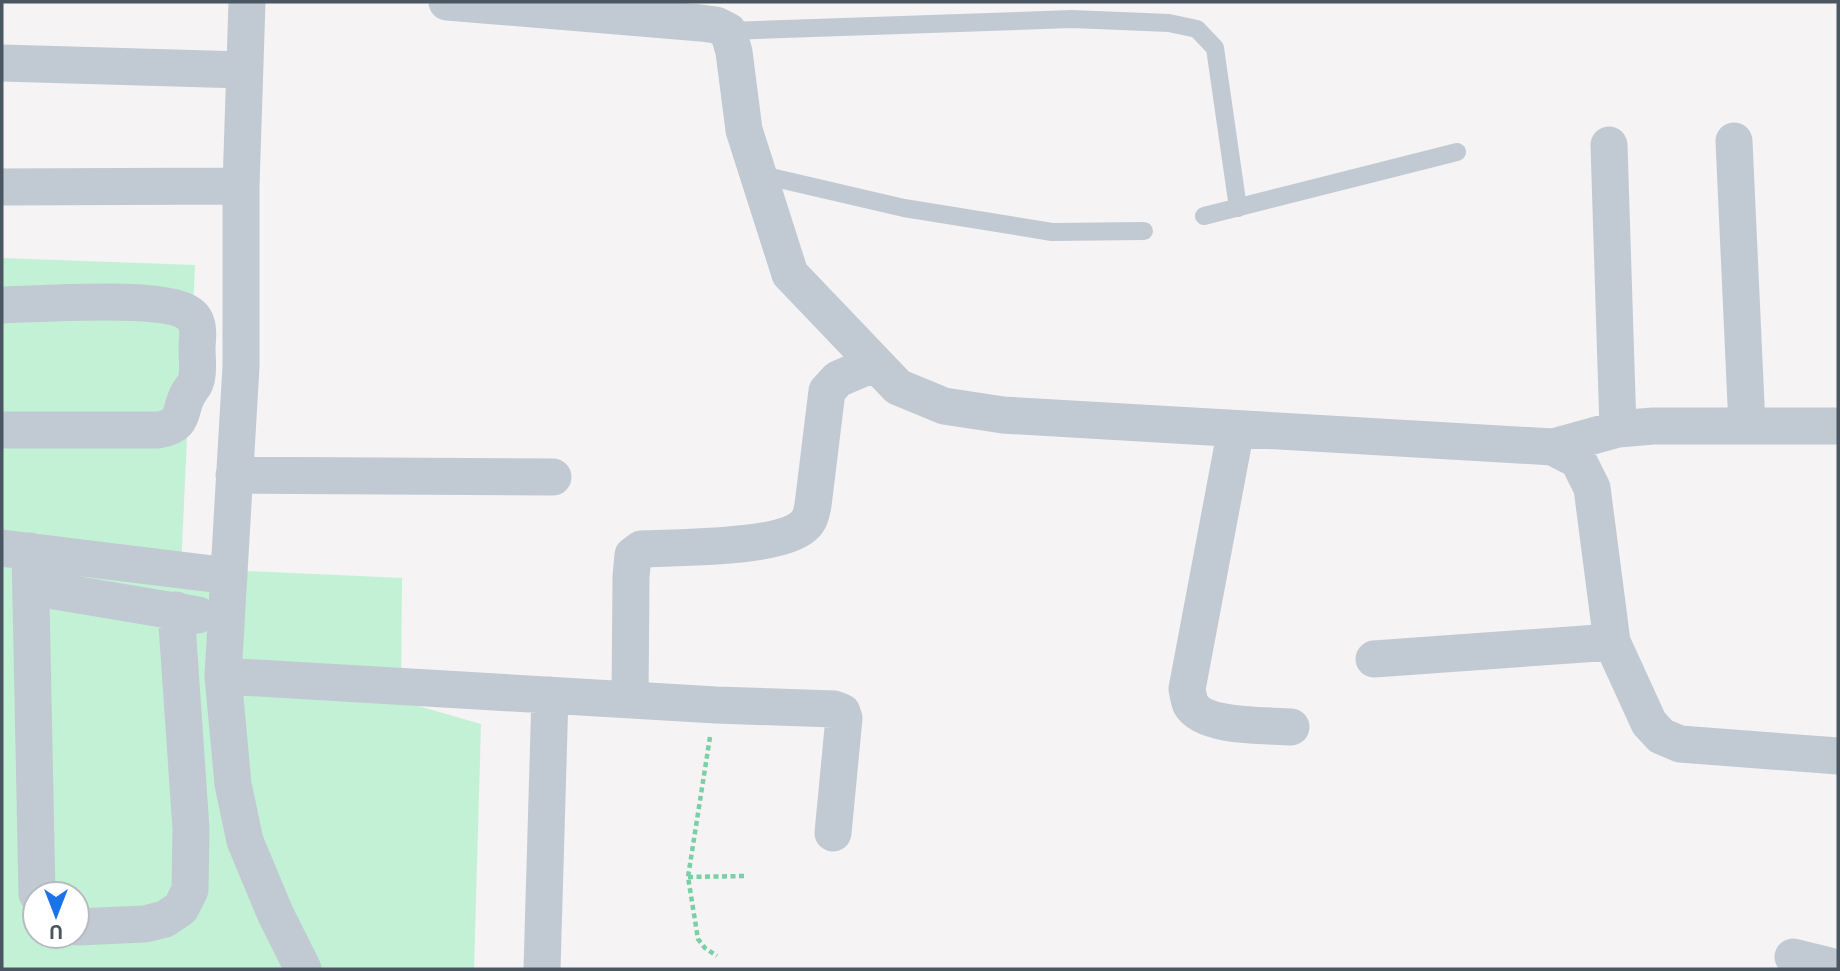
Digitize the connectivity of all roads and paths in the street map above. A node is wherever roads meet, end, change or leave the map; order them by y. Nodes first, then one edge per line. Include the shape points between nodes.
1 (247, 2) edge
2 (447, 2) edge
3 (724, 19) edge
4 (2, 63) edge
5 (244, 70) junction
6 (1734, 141) dead end
7 (1609, 145) dead end
8 (1457, 152) dead end
9 (758, 174) junction
10 (241, 186) junction
11 (2, 187) edge
12 (1238, 208) junction
13 (1204, 216) dead end
14 (1144, 230) dead end
15 (2, 305) edge
16 (873, 364) junction
17 (241, 366) junction
18 (196, 383) junction
19 (1747, 426) junction
20 (1838, 426) edge
21 (1236, 429) junction
22 (1618, 429) junction
23 (2, 430) edge
24 (1553, 447) junction
25 (234, 475) junction
26 (553, 477) dead end
27 (16, 549) edge
28 (229, 576) junction
29 (31, 587) junction
30 (176, 610) junction
31 (227, 621) junction
32 (1612, 642) junction
33 (1374, 659) dead end
34 (223, 676) junction
35 (550, 695) junction
36 (630, 699) junction
37 (716, 705) junction
38 (1291, 727) dead end
39 (1838, 756) edge
40 (833, 833) dead end
41 (746, 876) dead end
42 (688, 877) junction
43 (37, 880) edge
44 (91, 926) edge
45 (717, 956) dead end
46 (1793, 957) dead end
47 (1838, 968) edge
48 (303, 969) edge
49 (542, 969) edge

1 - 5 street
2 - 3 street
3 - 9 street via 734,52 744,130
3 - 12 lane via 1072,19 1169,23 1197,29 1215,48
4 - 5 street
5 - 10 street
6 - 19 street
7 - 22 street
8 - 12 lane
9 - 14 lane via 904,208 1052,232
9 - 16 street via 790,274
10 - 11 street
10 - 17 street
12 - 13 lane
15 - 18 street via 143,302 177,307 189,313 198,331
16 - 21 street via 898,387 944,406 1003,415
16 - 36 street via 838,379 827,391 813,505 809,520 799,529 752,543 641,549 633,555
17 - 18 lane
17 - 25 street
18 - 23 street via 181,416 169,428
19 - 20 street
19 - 22 street
21 - 24 street
21 - 38 street via 1187,689 1190,704 1198,713 1220,722
22 - 24 street
24 - 32 street via 1578,460 1592,488
25 - 26 street
25 - 28 street
27 - 28 street
27 - 29 street
28 - 31 street
29 - 30 street
29 - 43 street
30 - 31 street
30 - 44 street via 191,829 190,890 181,908 165,919
31 - 34 street
32 - 33 street
32 - 39 street via 1648,723 1661,736 1680,744
34 - 35 street
34 - 48 street via 233,784 245,841
35 - 36 street
35 - 49 street
36 - 37 street
37 - 40 street via 842,712
37 - 42 path
41 - 42 path
42 - 45 path via 698,939
46 - 47 street

